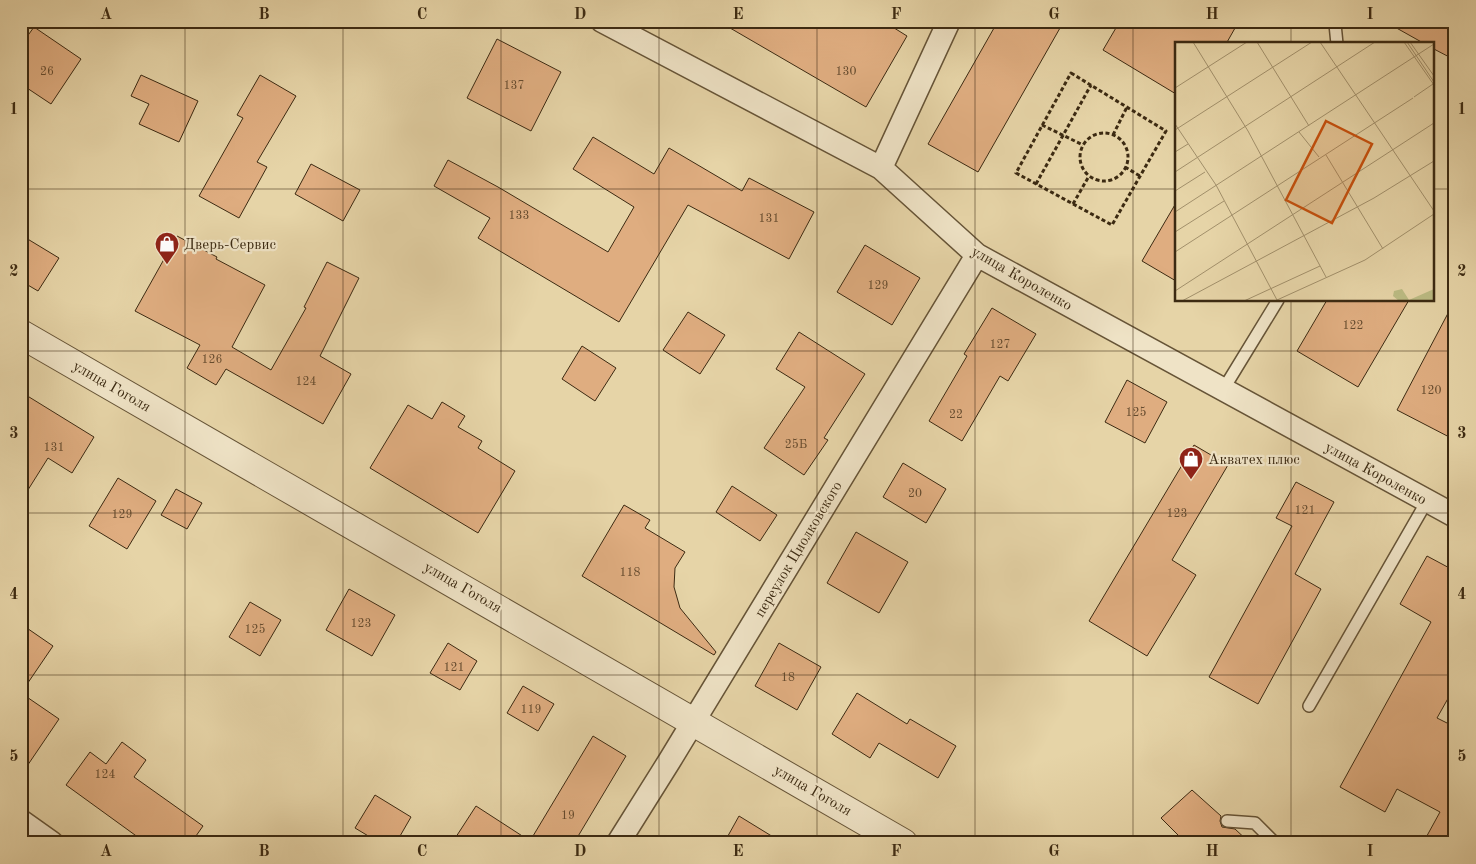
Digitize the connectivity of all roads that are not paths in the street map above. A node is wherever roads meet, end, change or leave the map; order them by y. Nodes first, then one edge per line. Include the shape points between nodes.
1 (602, 21) edge
2 (949, 21) edge
3 (1336, 21) edge
4 (1337, 42) edge
5 (881, 168) junction
6 (977, 255) junction
7 (1277, 301) edge
8 (21, 334) edge
9 (1222, 390) junction
10 (1427, 501) junction
11 (1455, 516) edge
12 (1309, 706) dead end
13 (694, 720) junction
14 (21, 821) edge
15 (1227, 821) dead end
16 (52, 843) edge
17 (618, 843) edge
18 (903, 843) edge
19 (1275, 843) edge

1 - 5 street, улица Короленко
2 - 5 street
3 - 4 lane
5 - 6 street, улица Короленко
6 - 9 street, улица Короленко
6 - 13 street, переулок Циолковского
7 - 9 lane
8 - 13 street, улица Гоголя
9 - 10 street, улица Короленко
10 - 11 street, улица Короленко
10 - 12 lane
13 - 17 street, переулок Циолковского
13 - 18 street, улица Гоголя
14 - 16 street
15 - 19 lane via 1255,823

